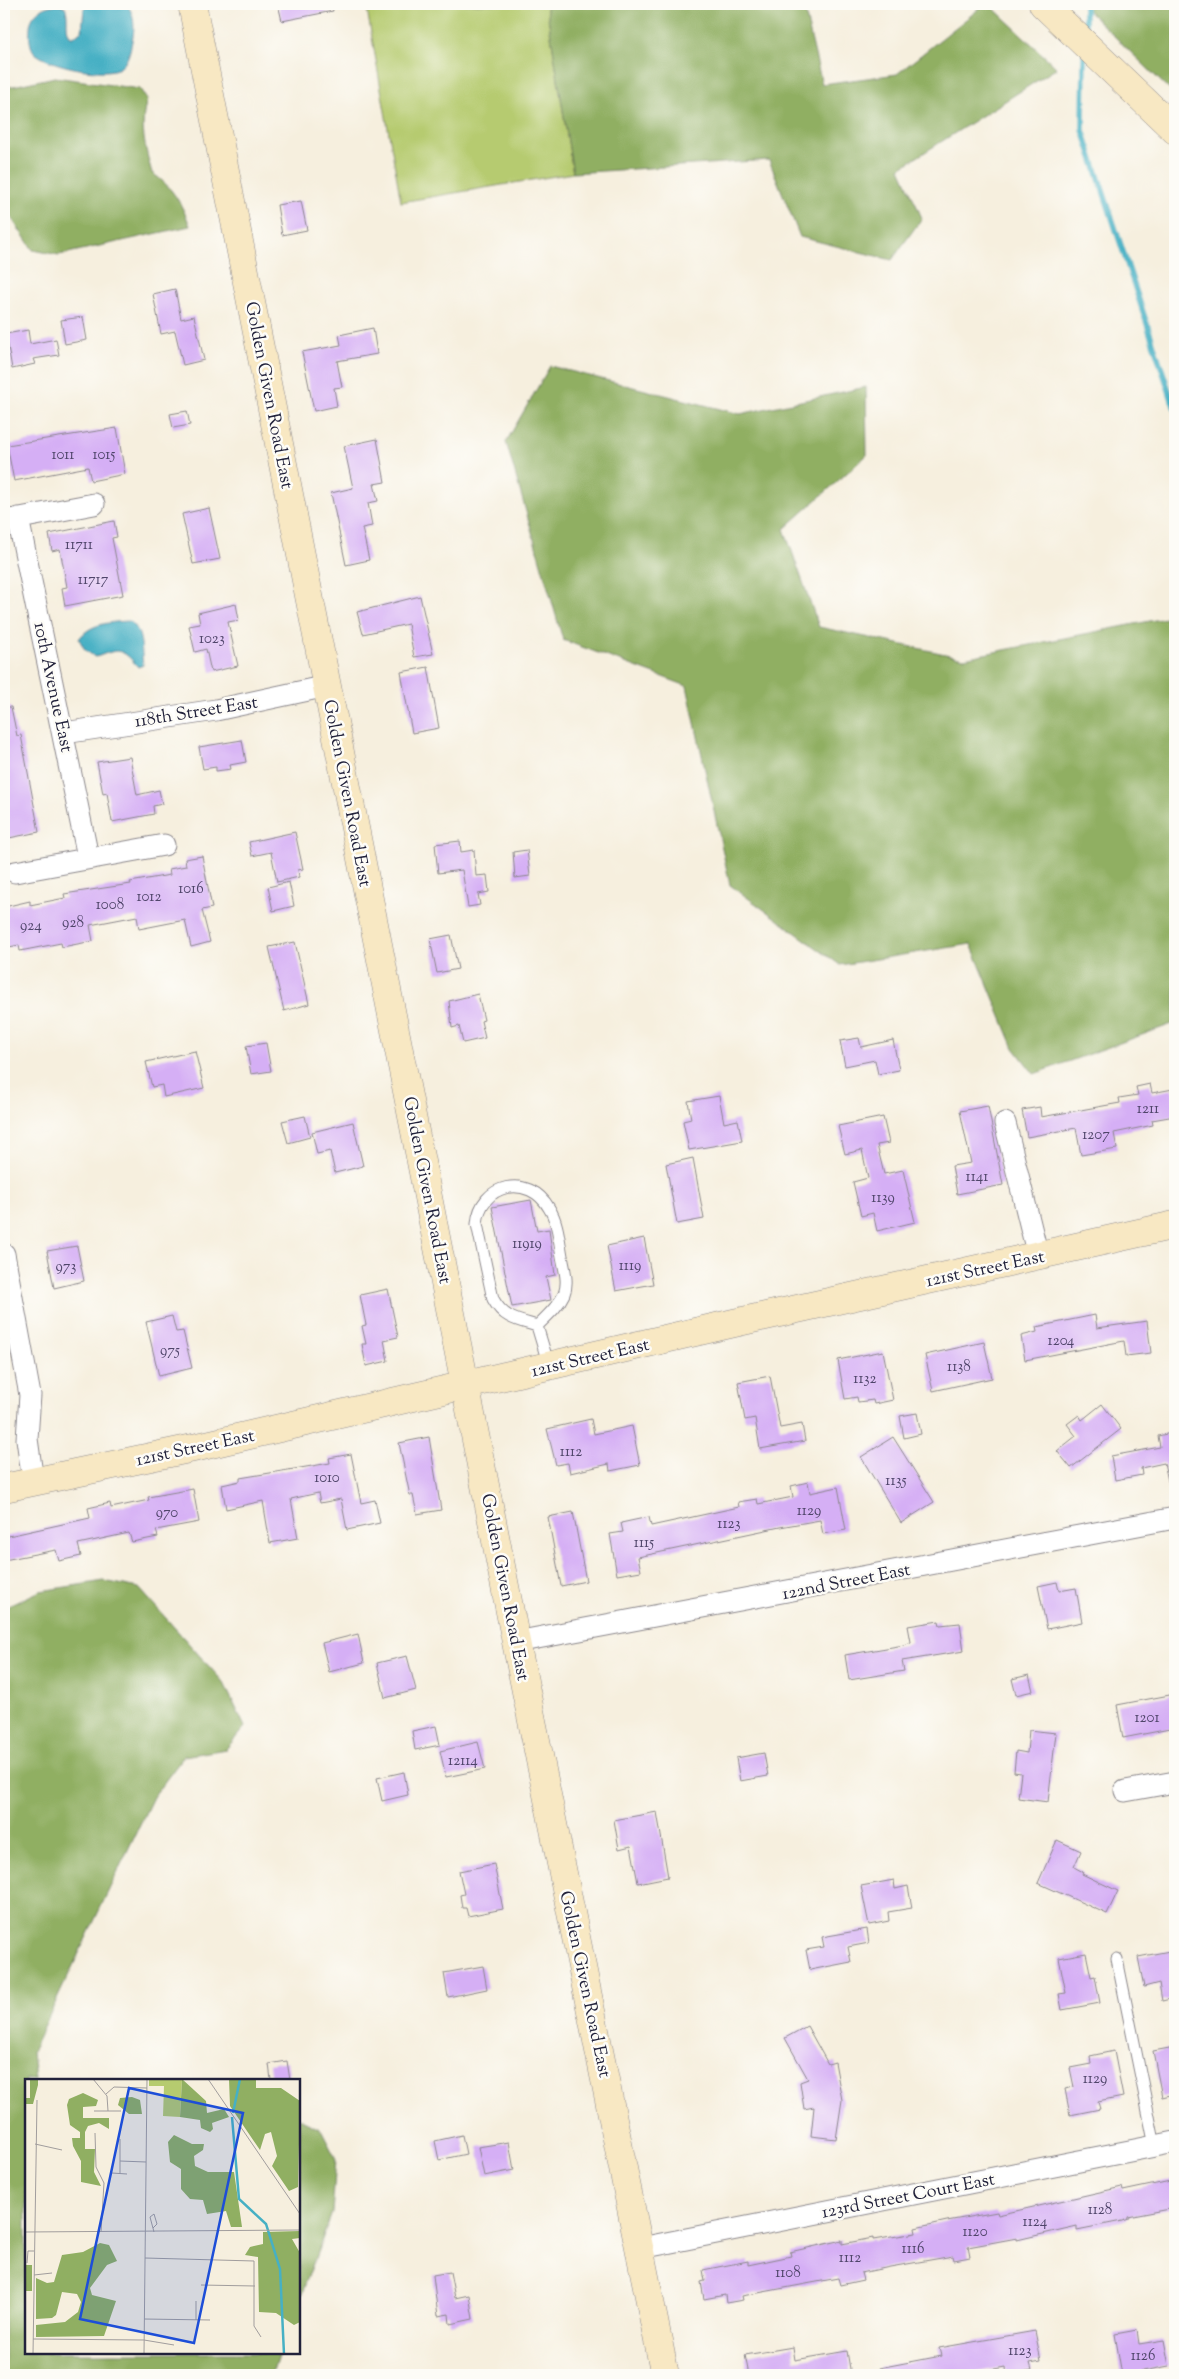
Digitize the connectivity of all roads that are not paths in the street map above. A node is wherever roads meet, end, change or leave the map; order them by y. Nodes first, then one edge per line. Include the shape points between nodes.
1 (192, 4) edge
2 (1043, 4) edge
3 (1175, 130) edge
4 (94, 504) dead end
5 (11, 520) edge
6 (327, 686) junction
7 (64, 733) junction
8 (164, 845) dead end
9 (88, 857) junction
10 (15, 872) dead end
11 (1005, 1123) dead end
12 (1175, 1225) edge
13 (4, 1254) edge
14 (1038, 1256) junction
15 (537, 1326) junction
16 (550, 1366) junction
17 (466, 1385) junction
18 (33, 1481) junction
19 (4, 1488) edge
20 (1175, 1518) edge
21 (516, 1642) junction
22 (1175, 1782) edge
23 (1125, 1791) dead end
24 (1117, 1959) dead end
25 (1165, 2144) edge
26 (640, 2248) junction
27 (665, 2375) edge

1 - 6 street, Golden Given Road East
2 - 3 street
4 - 5 street
5 - 7 street, 10th Avenue East
6 - 7 street, 118th Street East via 216,710
6 - 17 street, Golden Given Road East
7 - 9 street, 10th Avenue East
8 - 9 street
9 - 10 street
11 - 14 street
12 - 14 street, 121st Street East
13 - 18 street via 30,1395 27,1439
14 - 16 street, 121st Street East
15 - 15 lane via 499,1311 476,1224 477,1213 486,1198 511,1186 525,1187 539,1195 549,1207 555,1220 566,1279 558,1304
15 - 16 lane
16 - 17 street, 121st Street East
17 - 18 street, 121st Street East
17 - 21 street, Golden Given Road East
18 - 19 street, 121st Street East
20 - 21 street, 122nd Street East
21 - 26 street, Golden Given Road East
22 - 23 street
24 - 25 lane
25 - 26 street, 123rd Street Court East
26 - 27 street, Golden Given Road East

